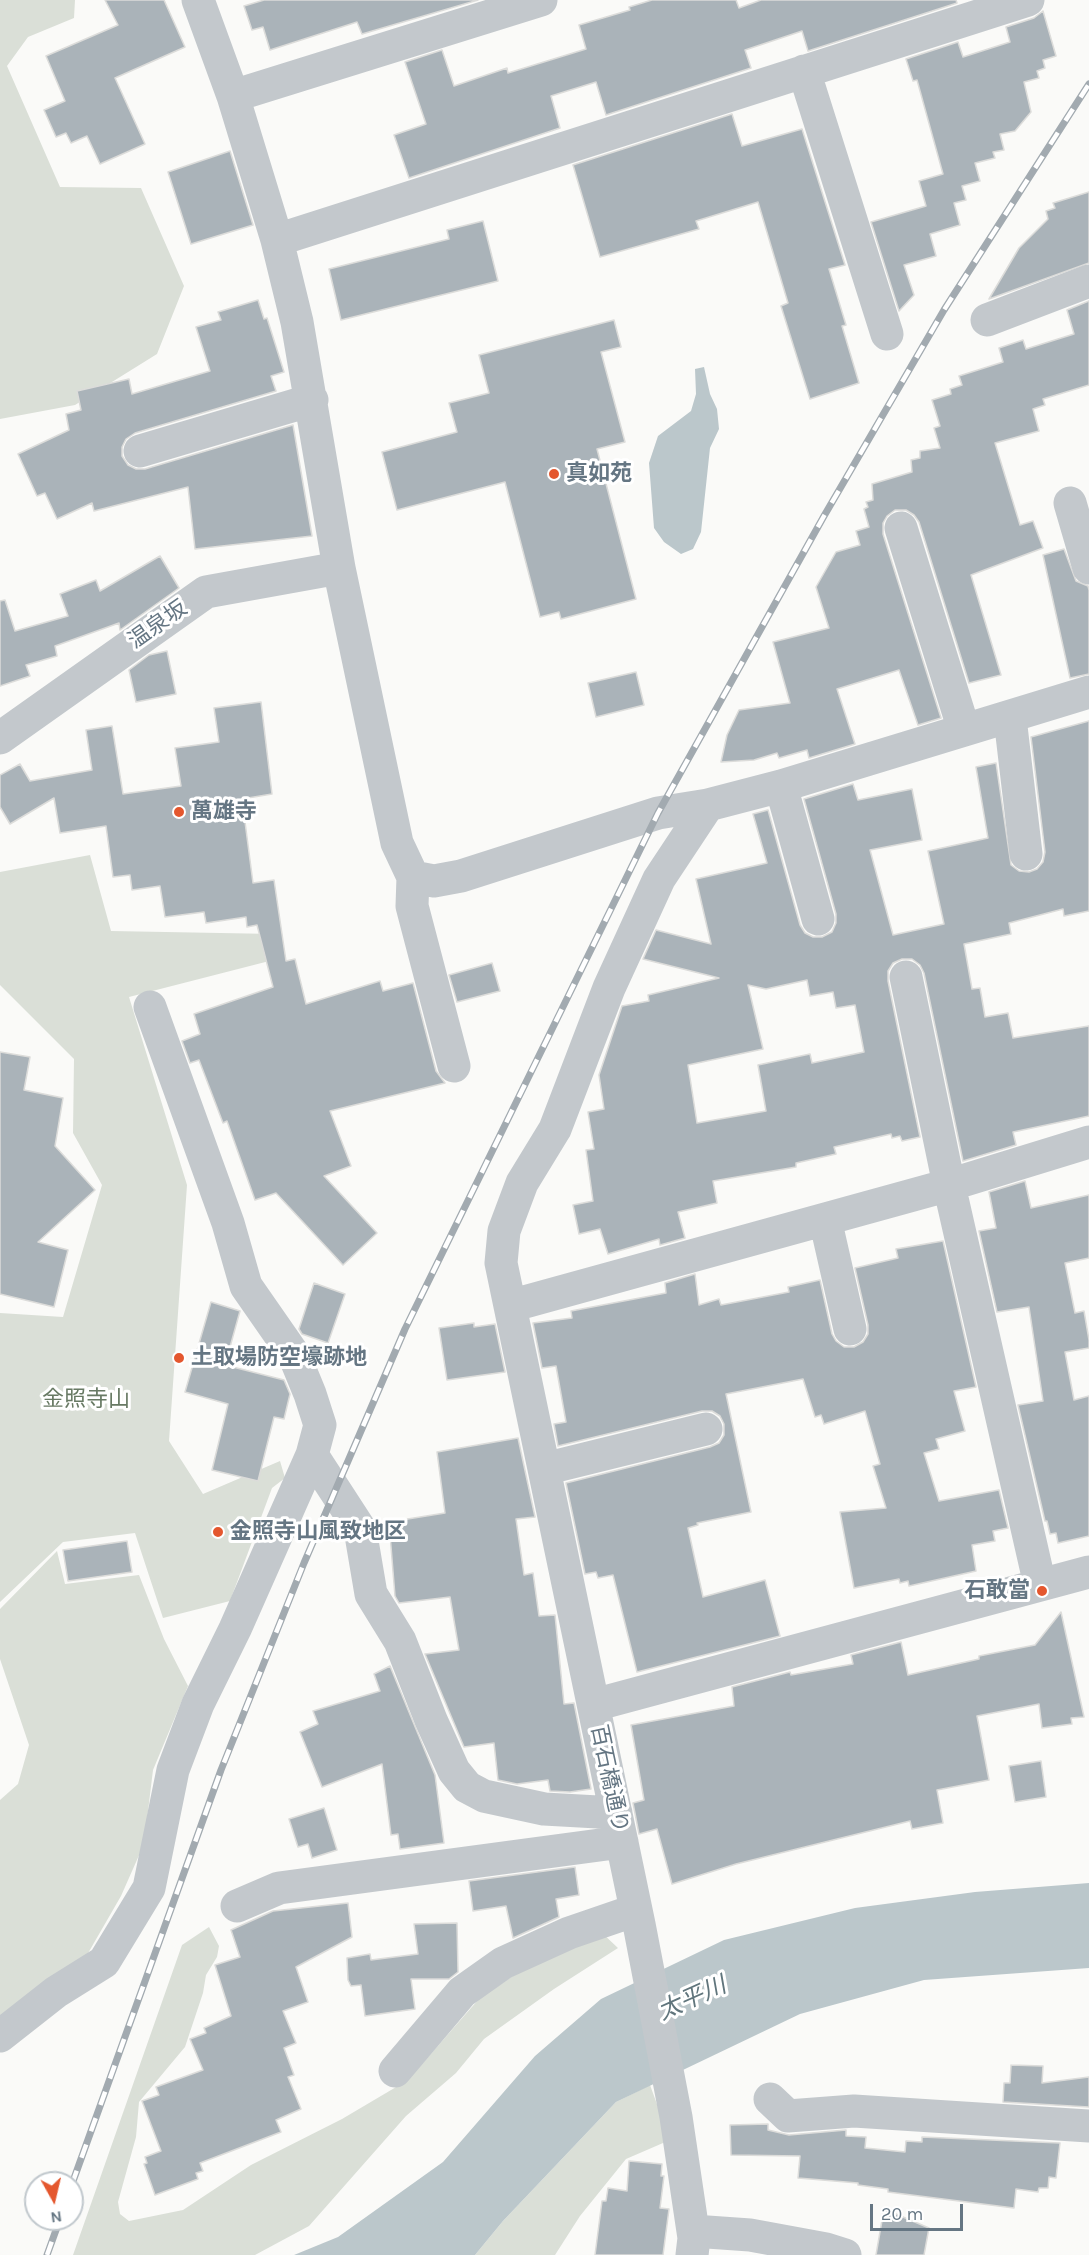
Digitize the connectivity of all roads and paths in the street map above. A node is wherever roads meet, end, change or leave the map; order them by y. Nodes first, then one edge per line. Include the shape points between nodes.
1 (198, 0) edge
2 (1028, 0) edge
3 (523, 3) edge
4 (804, 71) junction
5 (233, 96) junction
6 (277, 240) junction
7 (1089, 281) edge
8 (987, 320) dead end
9 (887, 334) dead end
10 (312, 400) junction
11 (140, 451) dead end
12 (1070, 503) dead end
13 (901, 528) dead end
14 (1089, 567) edge
15 (339, 568) junction
16 (1089, 692) edge
17 (1010, 718) junction
18 (964, 730) junction
19 (1, 734) edge
20 (781, 786) junction
21 (708, 805) junction
22 (1026, 854) dead end
23 (413, 877) junction
24 (818, 919) dead end
25 (906, 977) dead end
26 (150, 1007) dead end
27 (454, 1066) dead end
28 (1089, 1142) edge
29 (949, 1185) junction
30 (825, 1219) junction
31 (510, 1306) junction
32 (850, 1329) dead end
33 (706, 1429) dead end
34 (312, 1455) junction
35 (544, 1469) junction
36 (1089, 1572) edge
37 (1040, 1586) junction
38 (594, 1705) junction
39 (619, 1827) junction
40 (237, 1906) dead end
41 (638, 1917) junction
42 (0, 2036) edge
43 (394, 2071) dead end
44 (770, 2099) dead end
45 (1089, 2126) edge
46 (693, 2243) edge
47 (845, 2255) edge

1 - 5 street
2 - 4 street
3 - 5 street
4 - 6 street
4 - 9 street
5 - 6 street
6 - 10 street
7 - 8 street
10 - 11 street
10 - 15 street
12 - 14 street
13 - 18 street
15 - 19 street, 温泉坂 via 206,592
15 - 23 street via 397,843
16 - 17 street
17 - 18 street
17 - 22 street
18 - 20 street
20 - 21 street
20 - 24 street
21 - 23 street via 658,813 461,876 434,880
21 - 31 street, 百石橋通り via 659,879 609,988 555,1129 522,1183 504,1231 501,1263
23 - 27 street via 412,906
25 - 29 street
26 - 34 street via 228,1223 246,1286 294,1355 310,1394 320,1425
28 - 29 street
29 - 30 street
29 - 37 street
30 - 31 street
30 - 32 street
31 - 35 street, 百石橋通り
33 - 35 street
34 - 39 street via 360,1528 371,1594 400,1641 454,1771 467,1787 484,1796
34 - 42 street via 198,1704 173,1770 149,1888 104,1962 56,1992
35 - 38 street, 百石橋通り
36 - 37 street
37 - 38 street
38 - 39 street, 百石橋通り
39 - 40 street via 279,1888
39 - 41 street, 百石橋通り
41 - 43 street via 569,1933 503,1963 462,1992
41 - 46 street, 百石橋通り via 676,2116
44 - 45 street via 788,2116 854,2111
46 - 47 street via 750,2235

